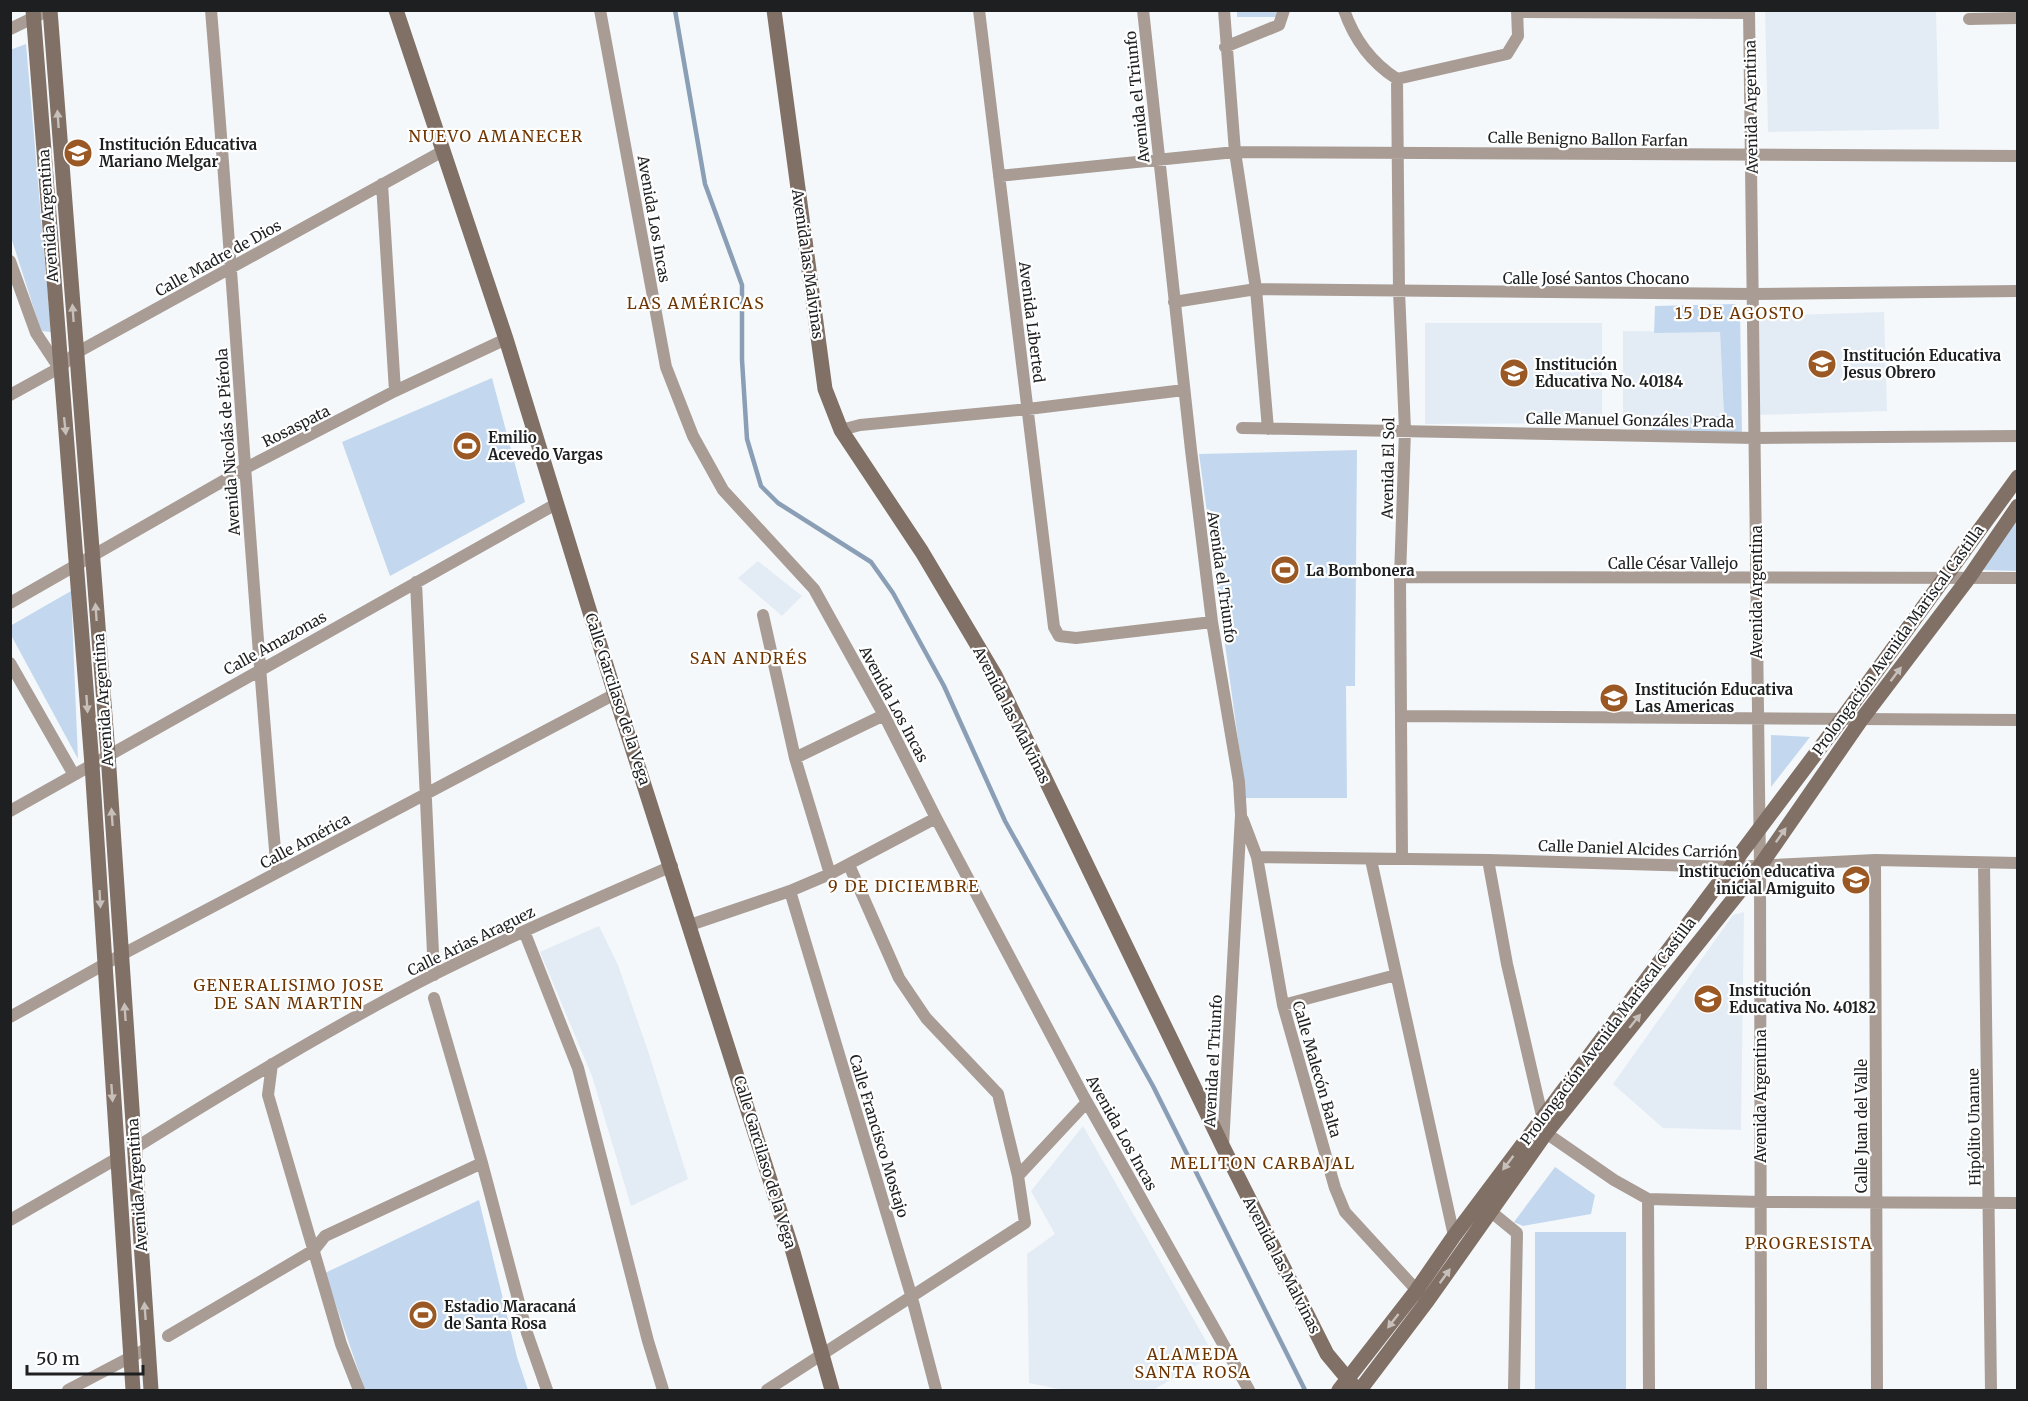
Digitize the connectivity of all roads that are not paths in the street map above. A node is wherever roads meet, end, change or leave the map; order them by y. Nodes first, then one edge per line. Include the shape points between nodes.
1 (50, 10) edge
2 (211, 10) edge
3 (396, 10) edge
4 (600, 10) edge
5 (774, 10) edge
6 (979, 10) edge
7 (1143, 10) edge
8 (1224, 10) edge
9 (1284, 10) edge
10 (1344, 10) edge
11 (1517, 11) edge
12 (1749, 12) edge
13 (33, 14) edge
14 (2018, 18) edge
15 (1969, 19) dead end
16 (10, 29) edge
17 (1225, 46) junction
18 (1397, 79) junction
19 (443, 151) junction
20 (1397, 151) junction
21 (1235, 152) junction
22 (1752, 156) junction
23 (2018, 156) edge
24 (1159, 158) junction
25 (999, 176) junction
26 (382, 184) junction
27 (10, 261) edge
28 (232, 267) junction
29 (1256, 289) junction
30 (1400, 291) junction
31 (2018, 291) edge
32 (1754, 294) junction
33 (1174, 302) junction
34 (506, 339) junction
35 (76, 353) junction
36 (59, 368) junction
37 (1184, 390) junction
38 (395, 392) junction
39 (10, 395) edge
40 (1028, 409) junction
41 (1242, 428) dead end
42 (1268, 429) junction
43 (841, 430) junction
44 (1405, 430) junction
45 (2018, 436) edge
46 (1755, 438) junction
47 (84, 451) junction
48 (67, 452) junction
49 (244, 469) junction
50 (2018, 477) edge
51 (556, 504) junction
52 (2018, 506) edge
53 (92, 554) junction
54 (76, 565) junction
55 (1400, 577) junction
56 (1756, 578) junction
57 (2018, 578) edge
58 (1942, 579) junction
59 (1968, 579) junction
60 (416, 582) junction
61 (10, 603) edge
62 (763, 615) dead end
63 (1212, 622) junction
64 (98, 639) junction
65 (82, 640) junction
66 (10, 663) edge
67 (101, 670) junction
68 (258, 670) junction
69 (85, 671) junction
70 (615, 694) junction
71 (884, 715) junction
72 (1401, 716) junction
73 (1757, 720) junction
74 (1841, 720) junction
75 (1861, 720) junction
76 (2018, 720) edge
77 (108, 754) junction
78 (795, 758) junction
79 (92, 765) junction
80 (74, 775) junction
81 (425, 794) junction
82 (10, 811) edge
83 (1241, 815) junction
84 (936, 818) junction
85 (1758, 831) junction
86 (1257, 857) junction
87 (1402, 859) junction
88 (1371, 860) junction
89 (1488, 860) junction
90 (1875, 860) junction
91 (1984, 863) junction
92 (2018, 863) edge
93 (849, 865) junction
94 (672, 866) junction
95 (1760, 866) junction
96 (1732, 867) junction
97 (277, 872) junction
98 (831, 874) junction
99 (790, 891) junction
100 (690, 925) junction
101 (524, 931) junction
102 (121, 955) junction
103 (103, 965) junction
104 (434, 975) junction
105 (1396, 975) junction
106 (434, 998) dead end
107 (1283, 1005) junction
108 (10, 1017) edge
109 (272, 1064) junction
110 (1087, 1102) junction
111 (1543, 1116) junction
112 (1546, 1133) junction
113 (1223, 1147) junction
114 (135, 1148) junction
115 (116, 1159) junction
116 (482, 1163) junction
117 (1018, 1176) junction
118 (1648, 1199) junction
119 (1761, 1202) junction
120 (1876, 1203) junction
121 (1990, 1203) junction
122 (2018, 1203) edge
123 (1485, 1207) junction
124 (10, 1220) edge
125 (1454, 1236) junction
126 (314, 1250) junction
127 (1422, 1296) junction
128 (912, 1298) junction
129 (168, 1336) dead end
130 (148, 1348) junction
131 (823, 1354) junction
132 (130, 1356) junction
133 (1351, 1388) edge
134 (68, 1390) edge
135 (133, 1390) edge
136 (151, 1390) edge
137 (358, 1390) edge
138 (548, 1390) edge
139 (663, 1390) edge
140 (767, 1390) edge
141 (832, 1390) edge
142 (936, 1390) edge
143 (1249, 1390) edge
144 (1514, 1390) edge
145 (1649, 1390) edge
146 (1761, 1390) edge
147 (1877, 1390) edge
148 (1991, 1390) edge

1 - 13 street
35 -> 1 street, Avenida Argentina
2 - 28 street, Avenida Nicolás de Piérola
3 - 19 street, Calle Garcilaso de la Vega
4 - 71 street, Avenida Los Incas via 666,367 693,436 723,490 814,589
5 - 43 street, Avenida las Malvinas via 825,389
6 - 25 street, Avenida Liberted
7 - 24 street, Avenida el Triunfo
8 - 17 street
9 - 17 street via 1279,25
10 - 18 street via 1352,31 1380,68
11 - 12 street
11 - 18 street via 1518,36 1507,54
12 - 22 street, Avenida Argentina
13 - 16 street
13 - 36 street, Avenida Argentina
14 - 15 street
17 - 21 street
18 - 20 street, Avenida El Sol
19 - 26 street, Calle Madre de Dios
19 - 34 street, Calle Garcilaso de la Vega
20 - 21 street, Calle Benigno Ballon Farfan
20 - 22 street, Calle Benigno Ballon Farfan
20 - 30 street, Avenida El Sol
21 - 24 street, Calle Benigno Ballon Farfan
21 - 29 street
22 - 23 street, Calle Benigno Ballon Farfan
22 - 32 street, Avenida Argentina
24 - 25 street, Calle Benigno Ballon Farfan
24 - 33 street, Avenida el Triunfo
25 - 40 street, Avenida Liberted
26 - 28 street, Calle Madre de Dios
26 - 38 street
27 - 36 street via 36,333
28 - 35 street, Calle Madre de Dios
28 - 49 street, Avenida Nicolás de Piérola
29 - 30 street, Calle José Santos Chocano
29 - 33 street, Calle José Santos Chocano
29 - 42 street
30 - 32 street, Calle José Santos Chocano
30 - 44 street, Avenida El Sol
31 - 32 street, Calle José Santos Chocano
32 - 46 street, Avenida Argentina
33 - 37 street, Avenida el Triunfo
34 - 38 street, Rosaspata
34 - 51 street, Calle Garcilaso de la Vega
35 - 36 street, Calle Madre de Dios
35 - 47 street, Avenida Argentina
36 - 39 street, Calle Madre de Dios
36 -> 48 street, Avenida Argentina
37 - 40 street
37 - 63 street, Avenida el Triunfo
38 - 49 street, Rosaspata
40 - 43 street
40 - 63 street, Avenida Liberted via 1054,627 1059,636 1076,638
41 - 42 street, Calle Manuel Gonzáles Prada
42 - 44 street, Calle Manuel Gonzáles Prada
43 - 113 street, Avenida las Malvinas via 922,552 995,675
44 - 46 street, Calle Manuel Gonzáles Prada
44 - 55 street, Avenida El Sol
45 - 46 street, Calle Manuel Gonzáles Prada
46 - 56 street, Avenida Argentina
47 - 48 street
47 - 53 street, Avenida Argentina
48 - 54 street, Avenida Argentina
49 - 53 street, Rosaspata
49 - 68 street, Avenida Nicolás de Piérola
50 - 58 street, Prolongación Avenida Mariscal Castilla
51 - 60 street, Calle Amazonas
51 - 70 street, Calle Garcilaso de la Vega
52 - 59 street, Prolongación Avenida Mariscal Castilla
53 - 54 street, Rosaspata
64 -> 53 street, Avenida Argentina
54 - 61 street, Rosaspata
54 - 65 street, Avenida Argentina
55 - 56 street, Calle César Vallejo
55 - 72 street, Avenida El Sol
56 - 58 street, Calle César Vallejo
56 - 73 street, Avenida Argentina
57 - 59 street, Calle César Vallejo
58 - 59 street, Calle César Vallejo
58 - 74 street, Prolongación Avenida Mariscal Castilla
75 -> 59 street, Prolongación Avenida Mariscal Castilla
60 - 68 street, Calle Amazonas
60 - 81 street
62 - 78 street
63 - 83 street, Avenida el Triunfo
64 - 65 street
64 - 67 street, Avenida Argentina
65 - 69 street, Avenida Argentina
66 - 80 street
67 - 69 street
67 - 77 street, Avenida Argentina
68 - 77 street, Calle Amazonas
68 - 97 street, Avenida Nicolás de Piérola
69 -> 79 street, Avenida Argentina
70 - 81 street, Calle América
70 - 94 street, Calle Garcilaso de la Vega
71 - 78 street
71 - 84 street, Avenida Los Incas
72 - 73 street
72 - 87 street, Avenida El Sol
73 - 74 street
73 - 85 street, Avenida Argentina
74 - 75 street
74 - 85 street, Prolongación Avenida Mariscal Castilla
75 - 76 street
95 -> 75 street, Prolongación Avenida Mariscal Castilla
77 - 79 street, Calle Amazonas
102 -> 77 street, Avenida Argentina
78 - 98 street
79 - 80 street, Calle Amazonas
79 -> 103 street, Avenida Argentina
80 - 82 street, Calle Amazonas
81 - 97 street, Calle América
81 - 104 street
83 - 86 street, Calle Malecón Balta
83 - 113 street, Avenida el Triunfo
84 - 93 street
84 - 110 street, Avenida Los Incas
85 - 95 street, Avenida Argentina
85 - 96 street, Prolongación Avenida Mariscal Castilla
86 - 88 street, Calle Daniel Alcides Carrión
86 - 107 street, Calle Malecón Balta
87 - 88 street, Calle Daniel Alcides Carrión
87 - 89 street, Calle Daniel Alcides Carrión
88 - 105 street
89 - 96 street, Calle Daniel Alcides Carrión
89 - 111 street via 1507,964
90 - 91 street, Calle Daniel Alcides Carrión
90 - 95 street, Calle Daniel Alcides Carrión
90 - 120 street, Calle Juan del Valle
91 - 92 street, Calle Daniel Alcides Carrión
91 - 121 street, Hipólito Unanue
93 - 98 street
93 - 117 street via 899,978 926,1017 998,1094
94 - 100 street, Calle Garcilaso de la Vega
94 - 101 street, Calle Arias Araguez
95 - 96 street, Calle Daniel Alcides Carrión
112 -> 95 street, Prolongación Avenida Mariscal Castilla
95 - 119 street, Avenida Argentina
96 - 111 street, Prolongación Avenida Mariscal Castilla
97 - 102 street, Calle América
98 - 99 street
99 - 100 street
99 - 128 street, Calle Francisco Mostajo
100 - 131 street, Calle Garcilaso de la Vega
101 - 104 street, Calle Arias Araguez
101 - 139 street via 578,1068
102 - 103 street, Calle América
114 -> 102 street, Avenida Argentina
103 - 108 street, Calle América
103 -> 115 street, Avenida Argentina
104 - 109 street, Calle Arias Araguez
105 - 107 street
105 - 125 street
106 - 116 street
107 - 127 street, Calle Malecón Balta via 1345,1212
109 - 114 street, Calle Arias Araguez
109 - 126 street via 268,1095
110 - 117 street
110 - 143 street, Avenida Los Incas
111 - 112 street
111 -> 123 street, Prolongación Avenida Mariscal Castilla
112 - 118 street
112 - 123 street, Prolongación Avenida Mariscal Castilla
113 - 133 street, Avenida las Malvinas via 1328,1354
130 -> 114 street, Avenida Argentina
115 - 124 street
115 - 132 street, Avenida Argentina
116 - 126 street via 326,1236
116 - 138 street via 527,1333
117 - 128 street via 1025,1223
118 - 119 street
118 - 145 street
119 - 120 street
119 - 146 street, Avenida Argentina
120 - 121 street
120 - 147 street, Calle Juan del Valle
121 - 122 street
121 - 148 street, Hipólito Unanue
123 - 125 street, Prolongación Avenida Mariscal Castilla
127 -> 123 street, Prolongación Avenida Mariscal Castilla
123 - 144 street via 1517,1233
125 - 127 street, Prolongación Avenida Mariscal Castilla
126 - 129 street
126 - 137 street
127 - 133 street, Prolongación Avenida Mariscal Castilla
128 - 131 street
128 - 142 street, Calle Francisco Mostajo
130 - 132 street
130 - 136 street, Avenida Argentina
131 - 140 street
131 - 141 street, Calle Garcilaso de la Vega
132 - 134 street
132 - 135 street, Avenida Argentina

